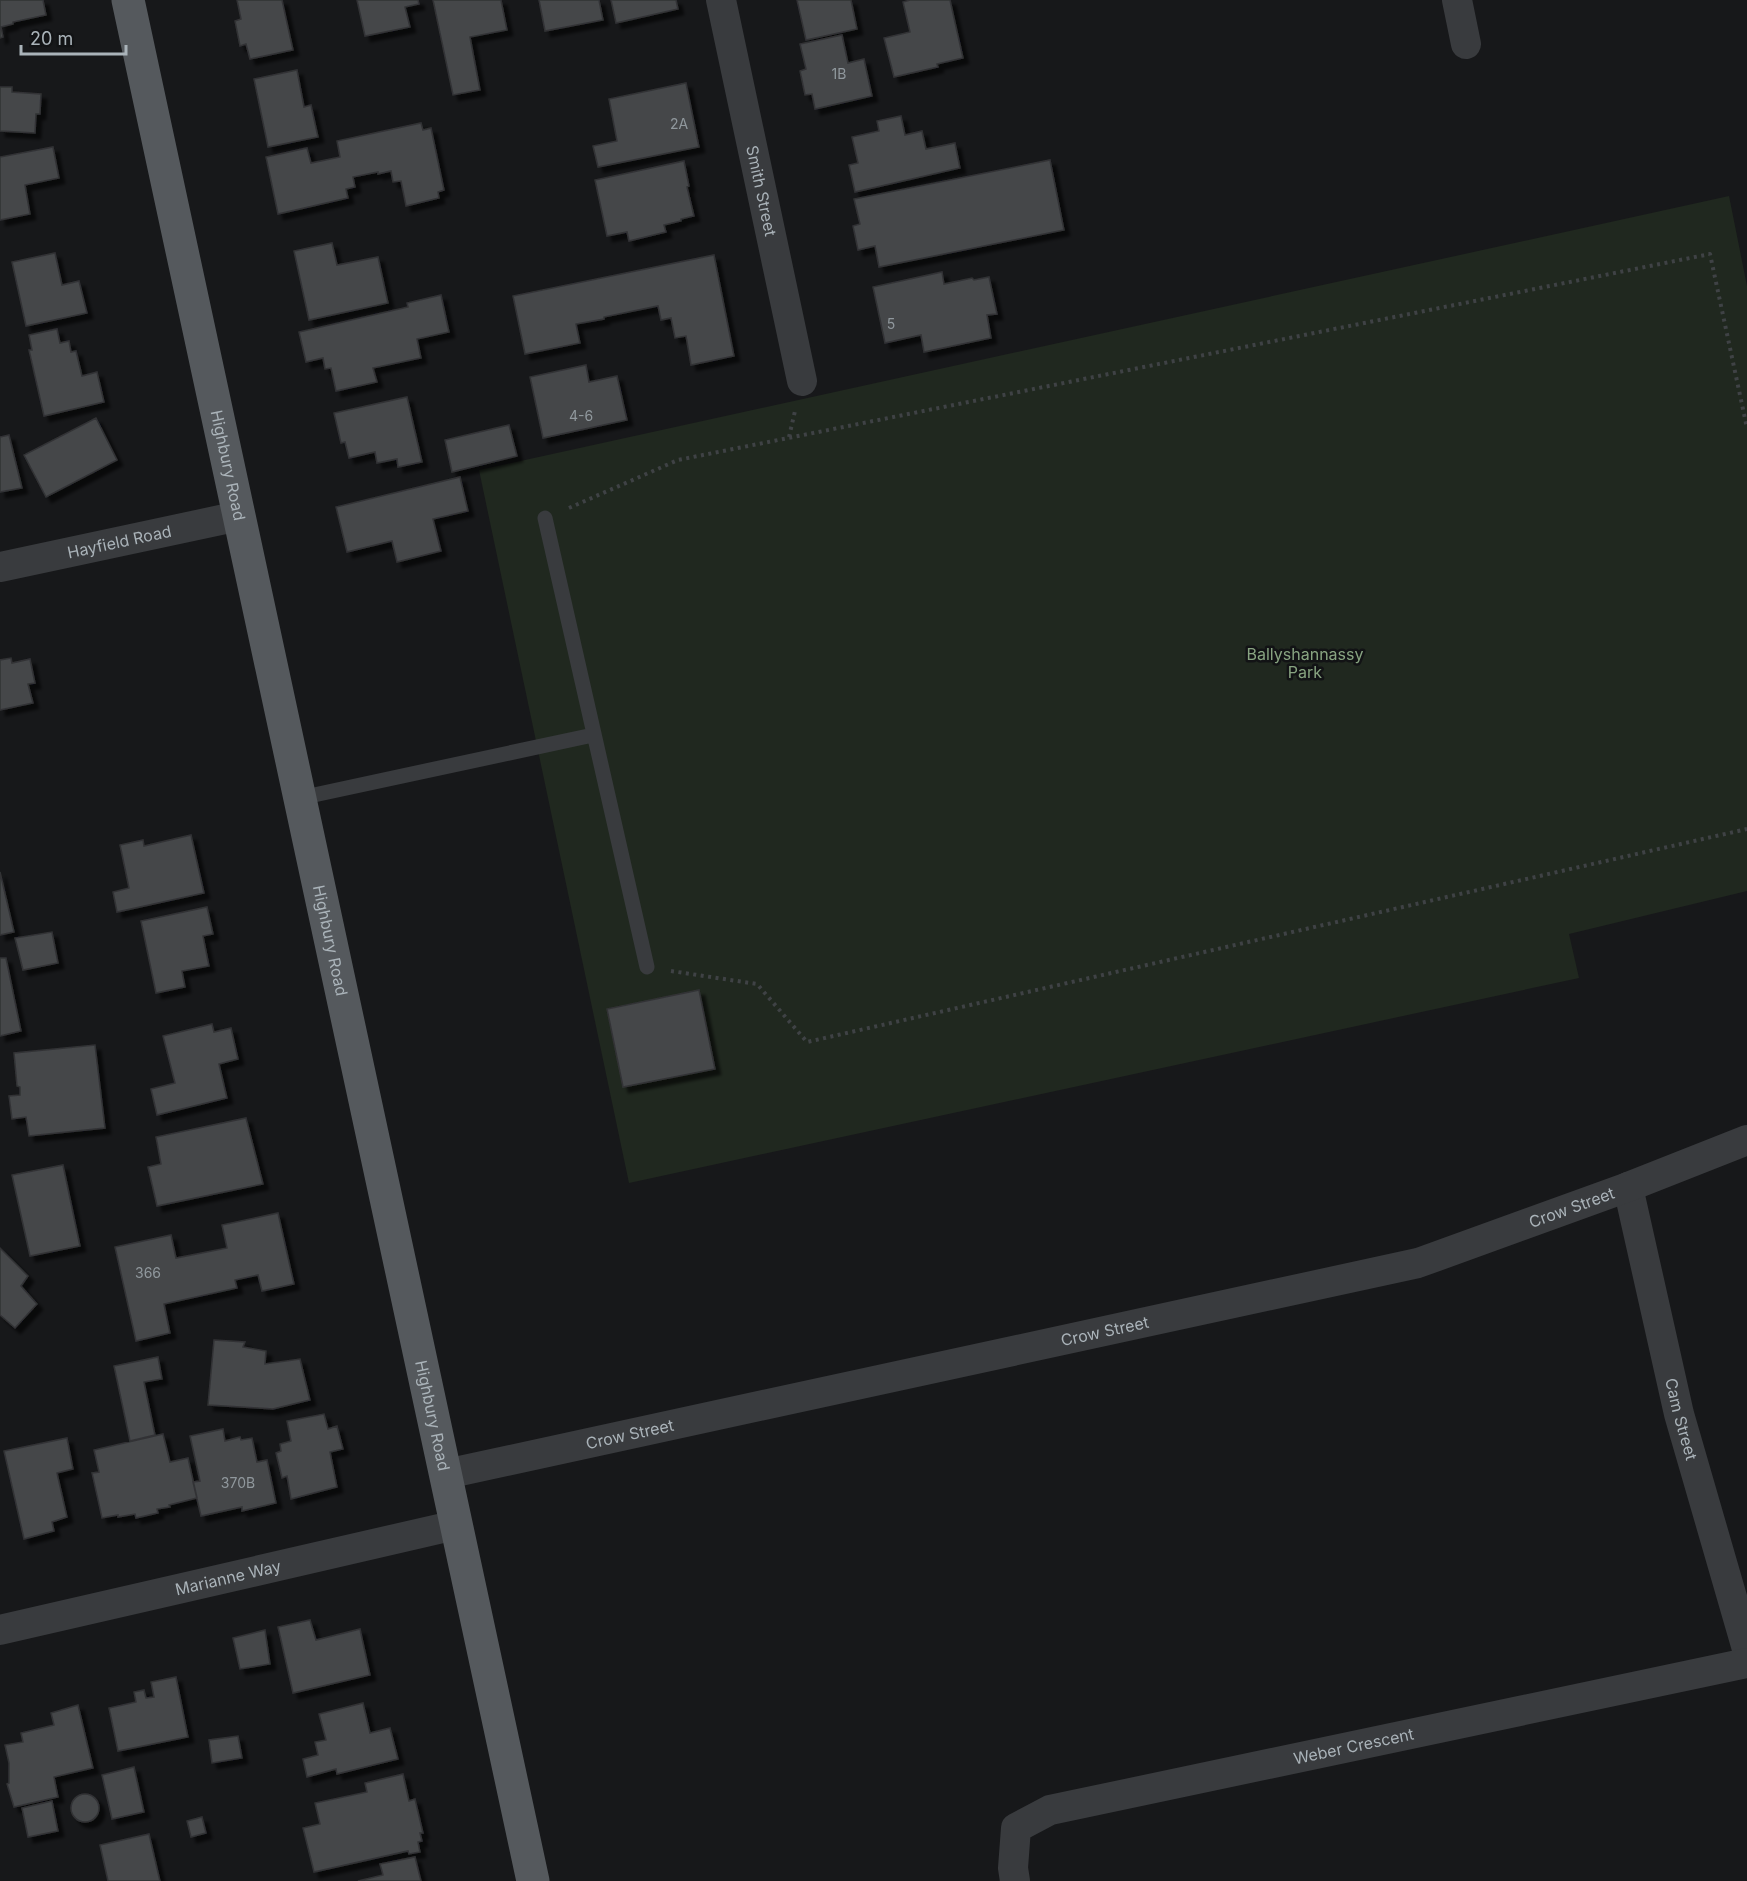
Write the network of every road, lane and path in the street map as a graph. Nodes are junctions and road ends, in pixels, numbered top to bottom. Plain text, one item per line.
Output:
1 (128, 0) edge
2 (721, 0) edge
3 (1457, 0) edge
4 (1466, 44) dead end
5 (802, 381) dead end
6 (1747, 428) edge
7 (239, 516) junction
8 (545, 518) joint
9 (0, 567) edge
10 (593, 735) junction
11 (300, 798) junction
12 (1747, 829) edge
13 (647, 967) joint
14 (1747, 1140) edge
15 (1628, 1187) junction
16 (446, 1474) junction
17 (456, 1525) junction
18 (0, 1630) edge
19 (1747, 1649) edge
20 (1747, 1663) edge
21 (533, 1881) edge
22 (1015, 1881) edge

1 - 7 main road, Highbury Road
2 - 5 street, Smith Street
3 - 4 street
6 - 8 path
7 - 9 street, Hayfield Road
7 - 11 main road, Highbury Road
8 - 10 lane
10 - 11 lane
10 - 13 lane
11 - 16 main road, Highbury Road
12 - 13 path
14 - 15 street, Crow Street
15 - 16 street, Crow Street
15 - 19 street, Cam Street
16 - 17 main road, Highbury Road
17 - 18 street, Marianne Way
17 - 21 main road, Highbury Road
20 - 22 street, Weber Crescent

